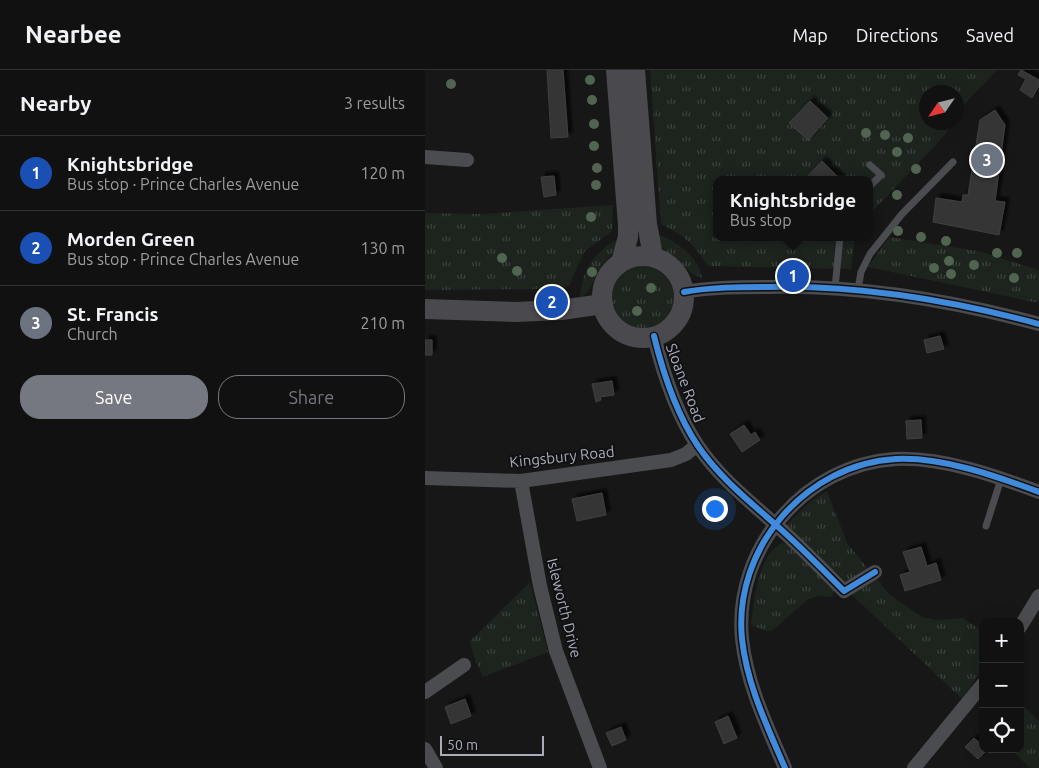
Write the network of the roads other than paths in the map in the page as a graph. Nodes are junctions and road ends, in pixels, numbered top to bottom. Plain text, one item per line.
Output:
1 (616, 70) edge
2 (635, 70) edge
3 (425, 157) edge
4 (467, 160) dead end
5 (953, 162) dead end
6 (870, 165) dead end
7 (873, 183) edge
8 (840, 241) edge
9 (653, 256) junction
10 (621, 262) junction
11 (835, 288) junction
12 (858, 289) junction
13 (684, 292) junction
14 (603, 304) junction
15 (425, 309) edge
16 (1039, 324) edge
17 (654, 336) junction
18 (697, 445) junction
19 (425, 478) edge
20 (1001, 479) junction
21 (521, 481) junction
22 (1039, 492) edge
23 (775, 524) junction
24 (986, 526) dead end
25 (875, 572) dead end
26 (1039, 596) edge
27 (1024, 620) edge
28 (464, 665) dead end
29 (979, 689) edge
30 (425, 692) edge
31 (425, 749) edge
32 (436, 768) edge
33 (600, 768) edge
34 (785, 768) edge
35 (914, 768) edge

1 - 10 street
2 - 9 street
3 - 4 street
5 - 12 lane
6 - 7 lane
8 - 11 lane
9 - 10 street
9 - 13 street
10 - 14 street
11 - 12 street
11 - 13 street
12 - 16 street
13 - 17 street
14 - 15 street
14 - 17 street
17 - 18 street, Sloane Road
18 - 21 street, Kingsbury Road
18 - 23 street, Sloane Road
19 - 21 street, Kingsbury Road
20 - 22 street
20 - 23 street
20 - 24 lane
21 - 33 street, Isleworth Drive
23 - 25 street, Sloane Road
23 - 34 street
26 - 27 street
28 - 30 street
29 - 35 street
31 - 32 street

